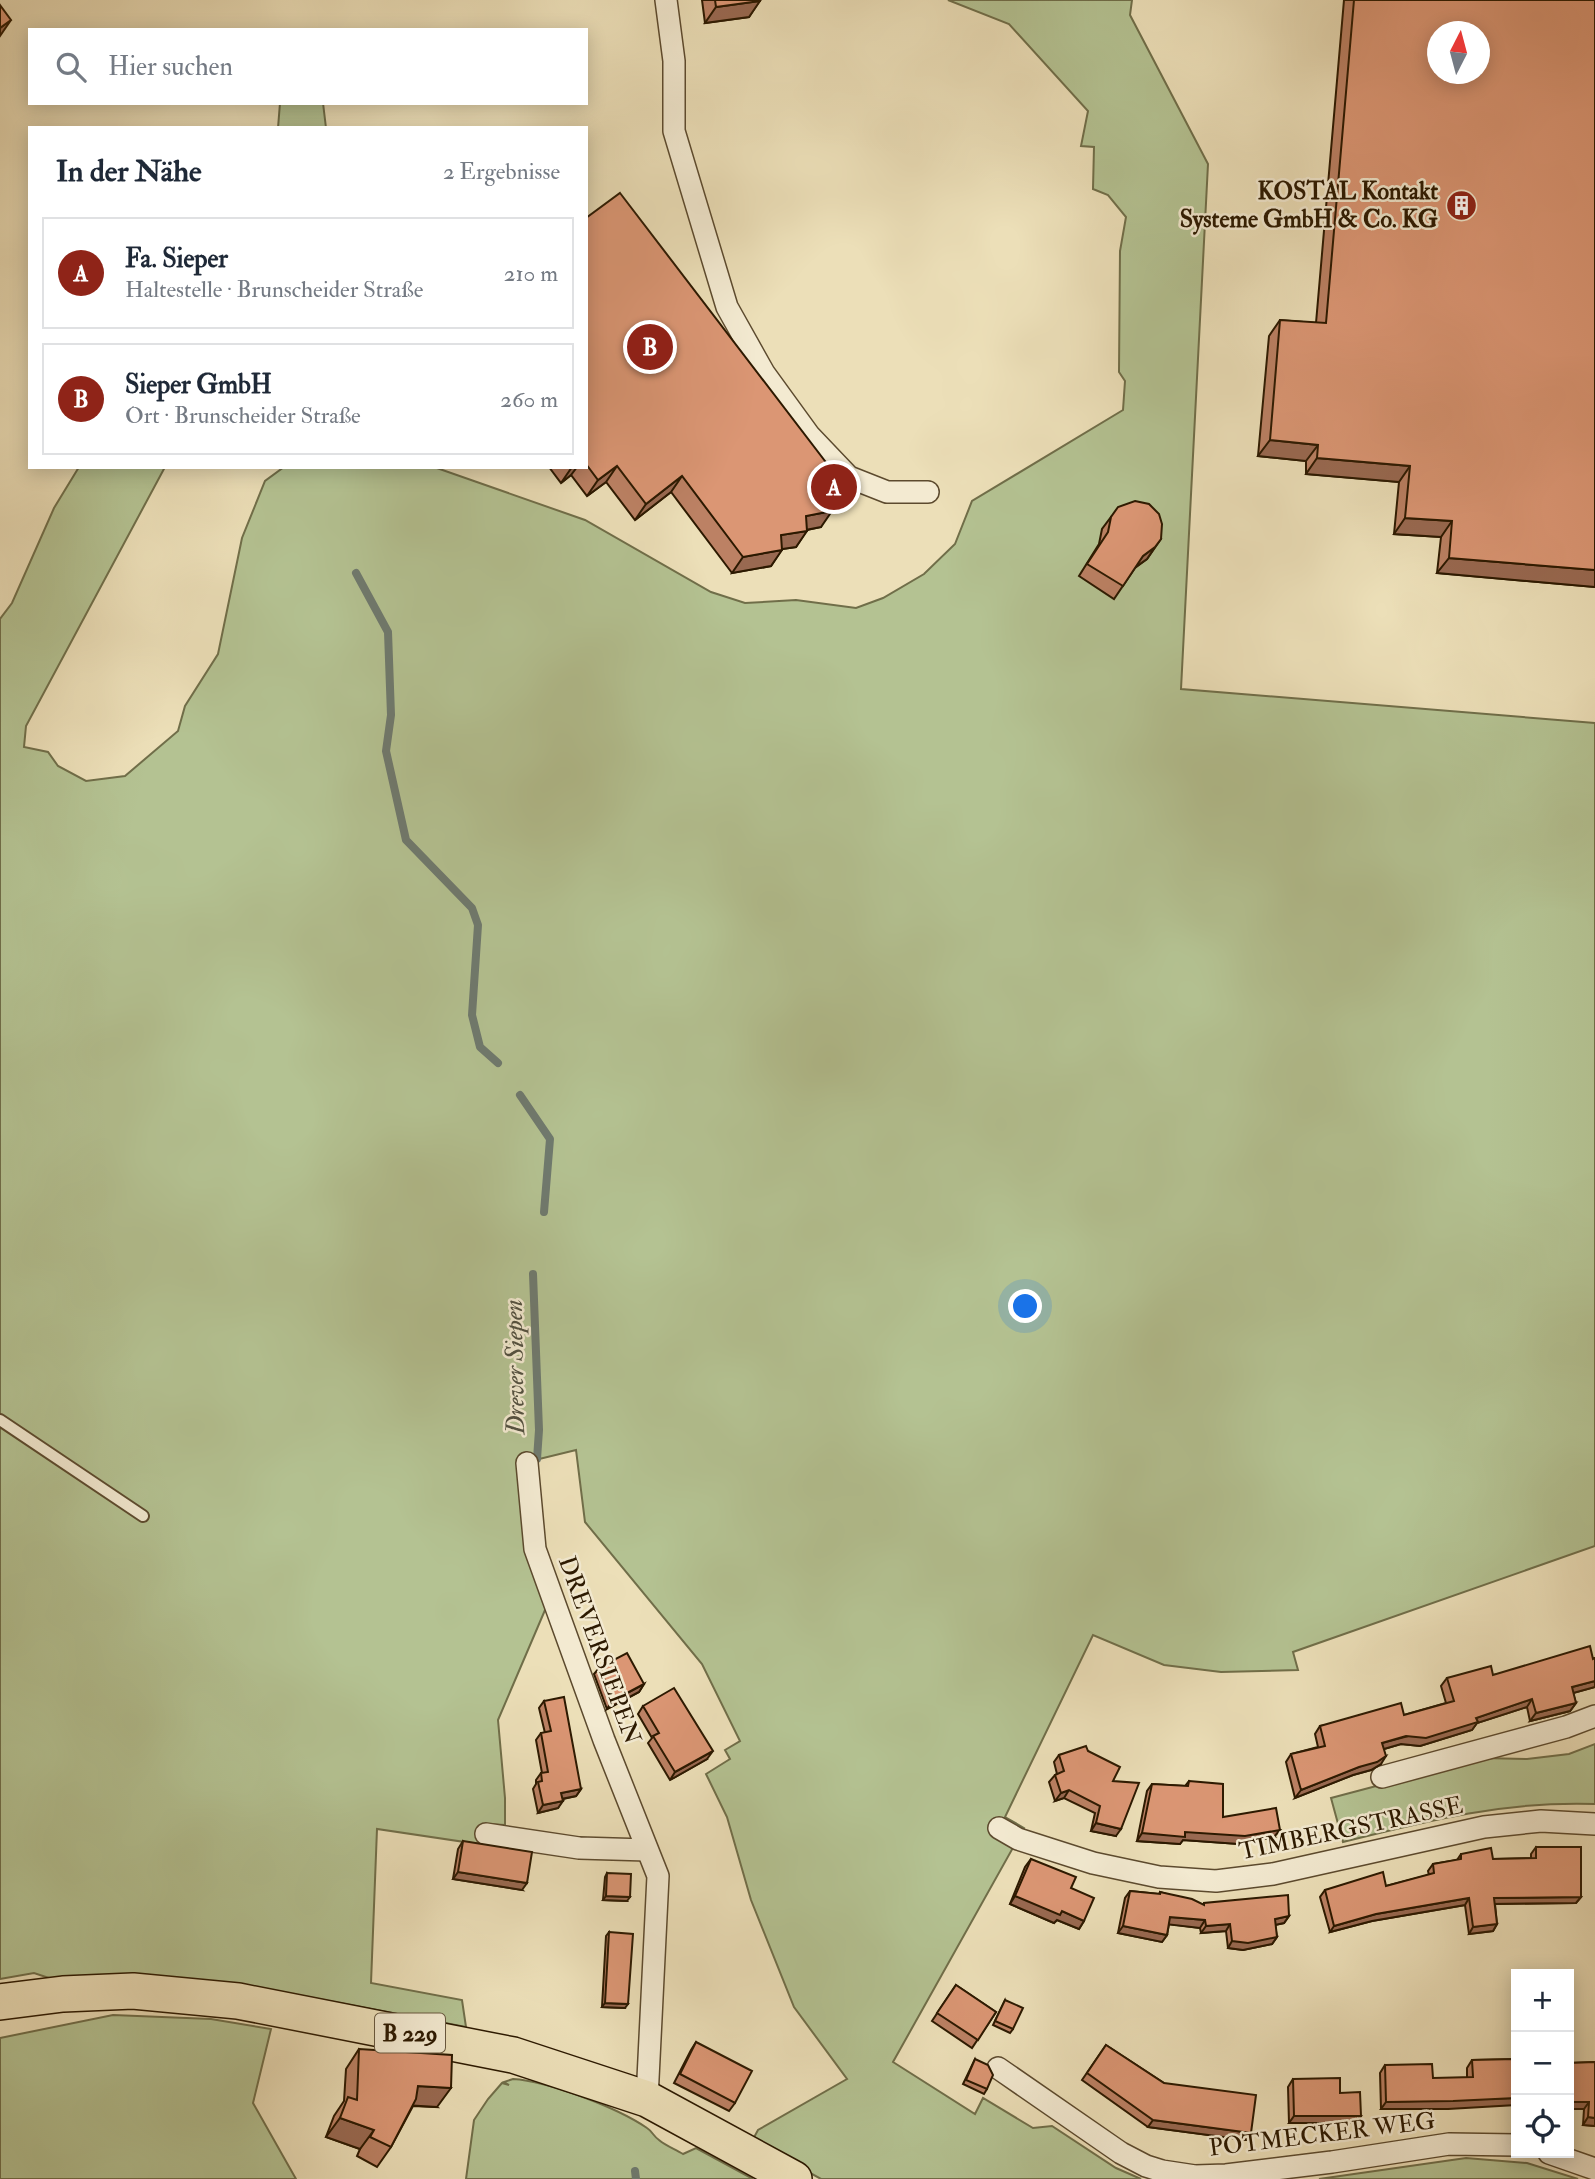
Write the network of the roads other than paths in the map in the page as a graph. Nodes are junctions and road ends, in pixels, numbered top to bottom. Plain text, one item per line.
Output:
1 (666, 0) edge
2 (928, 492) dead end
3 (0, 1420) edge
4 (527, 1463) dead end
5 (143, 1516) dead end
6 (1595, 1716) edge
7 (1382, 1777) dead end
8 (1595, 1824) edge
9 (999, 1828) dead end
10 (486, 1834) dead end
11 (647, 1850) junction
12 (0, 2002) edge
13 (998, 2068) dead end
14 (647, 2099) junction
15 (1511, 2145) edge
16 (1563, 2158) edge
17 (1595, 2169) edge
18 (794, 2179) edge

1 - 2 street
3 - 5 lane
4 - 11 street, DREVERSIEPEN
6 - 7 street, TIMBERGSTRASSE
8 - 9 street, TIMBERGSTRASSE
10 - 11 street
11 - 14 street, DREVERSIEPEN
12 - 14 main road, B 229
13 - 15 street, POTMECKER WEG
14 - 18 main road, B 229
16 - 17 street

